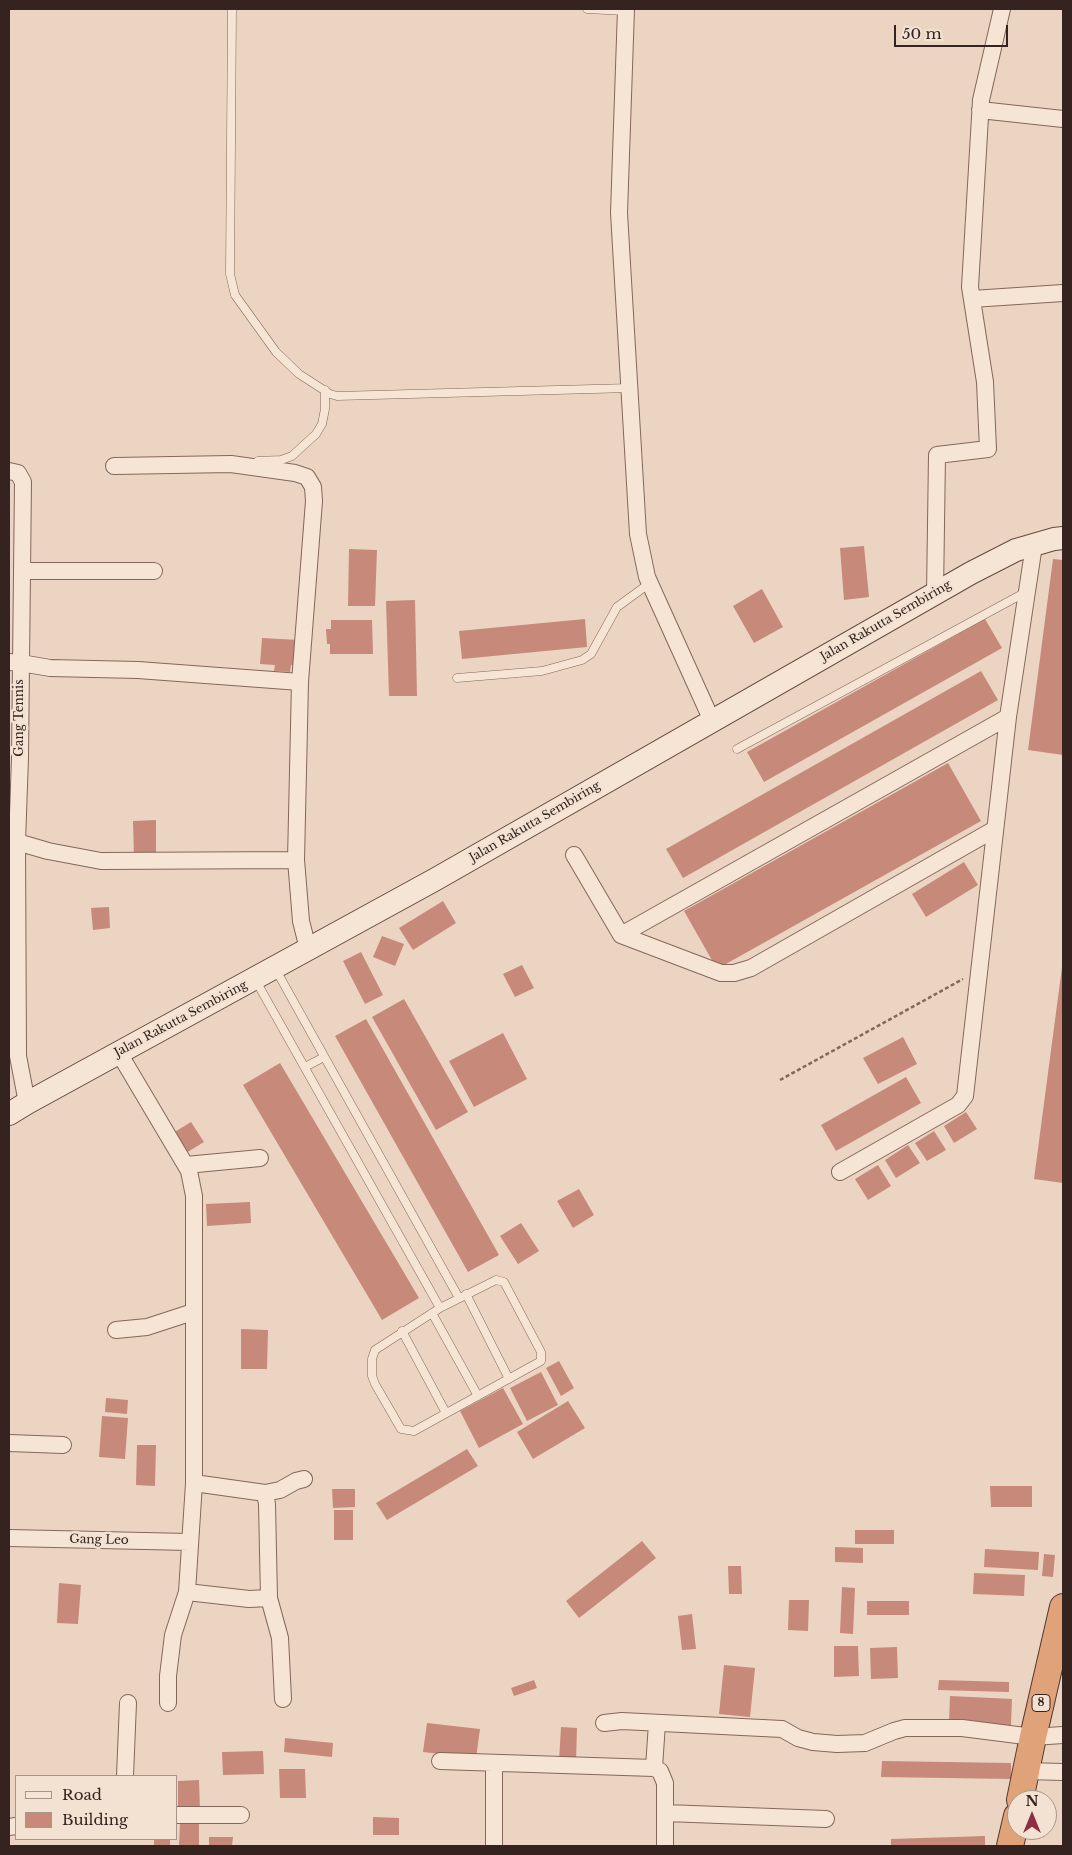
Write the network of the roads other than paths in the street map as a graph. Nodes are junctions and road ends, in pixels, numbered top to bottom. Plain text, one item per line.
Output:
1 (232, 9) edge
2 (587, 9) edge
3 (1002, 9) edge
4 (626, 10) edge
5 (980, 110) junction
6 (1063, 119) edge
7 (1063, 293) edge
8 (972, 299) junction
9 (630, 388) junction
10 (325, 390) junction
11 (231, 464) junction
12 (114, 466) dead end
13 (9, 471) edge
14 (1063, 538) edge
15 (1034, 544) junction
16 (23, 571) junction
17 (154, 571) dead end
18 (650, 583) junction
19 (1026, 592) junction
20 (935, 594) junction
21 (15, 662) edge
22 (458, 678) dead end
23 (300, 682) junction
24 (1008, 717) junction
25 (712, 721) junction
26 (737, 749) dead end
27 (995, 828) junction
28 (13, 842) edge
29 (574, 855) dead end
30 (296, 860) junction
31 (621, 936) junction
32 (308, 949) junction
33 (275, 968) junction
34 (255, 979) junction
35 (119, 1052) junction
36 (324, 1056) junction
37 (305, 1067) junction
38 (18, 1109) edge
39 (260, 1158) dead end
40 (186, 1165) junction
41 (840, 1172) dead end
42 (462, 1296) junction
43 (440, 1308) junction
44 (193, 1312) junction
45 (432, 1313) junction
46 (116, 1330) dead end
47 (402, 1331) junction
48 (509, 1379) junction
49 (478, 1396) junction
50 (446, 1413) junction
51 (9, 1442) edge
52 (63, 1445) dead end
53 (304, 1479) dead end
54 (194, 1483) junction
55 (265, 1493) junction
56 (9, 1538) edge
57 (189, 1542) junction
58 (187, 1592) junction
59 (268, 1598) junction
60 (1063, 1606) edge
61 (283, 1699) dead end
62 (168, 1702) dead end
63 (128, 1703) dead end
64 (604, 1723) dead end
65 (656, 1723) junction
66 (1063, 1735) edge
67 (1033, 1736) junction
68 (440, 1761) dead end
69 (494, 1764) junction
70 (654, 1768) junction
71 (1026, 1771) junction
72 (1063, 1772) edge
73 (125, 1775) edge
74 (1022, 1790) edge
75 (666, 1813) junction
76 (178, 1815) edge
77 (241, 1815) dead end
78 (826, 1819) dead end
79 (494, 1846) edge
80 (665, 1846) edge

1 - 10 lane
2 - 4 lane
3 - 5 street
4 - 9 street
5 - 6 street
5 - 8 street
7 - 8 street
8 - 20 street
9 - 10 lane
9 - 18 street
10 - 11 lane
11 - 12 street
11 - 23 street
13 - 16 street, Gang Tennis
14 - 15 main road, Jalan Rakutta Sembiring
15 - 19 street
15 - 20 main road, Jalan Rakutta Sembiring
16 - 17 street
16 - 21 street, Gang Tennis
18 - 22 lane
18 - 25 street
19 - 24 street
19 - 26 lane
20 - 25 main road, Jalan Rakutta Sembiring
21 - 23 street
21 - 28 street, Gang Tennis
23 - 30 street
24 - 27 street
24 - 31 street
25 - 32 main road, Jalan Rakutta Sembiring
27 - 31 street
27 - 41 street
28 - 30 street
28 - 38 street, Gang Tennis
29 - 31 street
30 - 32 street
32 - 33 main road, Jalan Rakutta Sembiring
33 - 34 main road, Jalan Rakutta Sembiring
33 - 36 lane
34 - 35 main road, Jalan Rakutta Sembiring
34 - 37 lane
35 - 38 main road, Jalan Rakutta Sembiring
35 - 40 street
36 - 37 lane
36 - 42 lane
37 - 43 lane
39 - 40 street
40 - 44 street
42 - 43 lane
42 - 48 lane
42 - 48 lane
43 - 45 lane
44 - 46 street
44 - 54 street
45 - 47 lane
45 - 49 lane
47 - 50 lane
47 - 50 lane
48 - 49 lane
49 - 50 lane
51 - 52 street
53 - 55 street
54 - 55 street
54 - 57 street
55 - 59 street
56 - 57 street, Gang Leo
57 - 58 street
58 - 59 street
58 - 62 street
59 - 61 street
60 - 67 highway, 8
63 - 73 street
64 - 65 street
65 - 67 street
65 - 70 street
66 - 67 street
67 - 71 highway, 8
68 - 69 street
69 - 70 street
69 - 79 street
70 - 75 street
71 - 72 street
71 - 74 highway, 8
75 - 78 street
75 - 80 street
76 - 77 street

